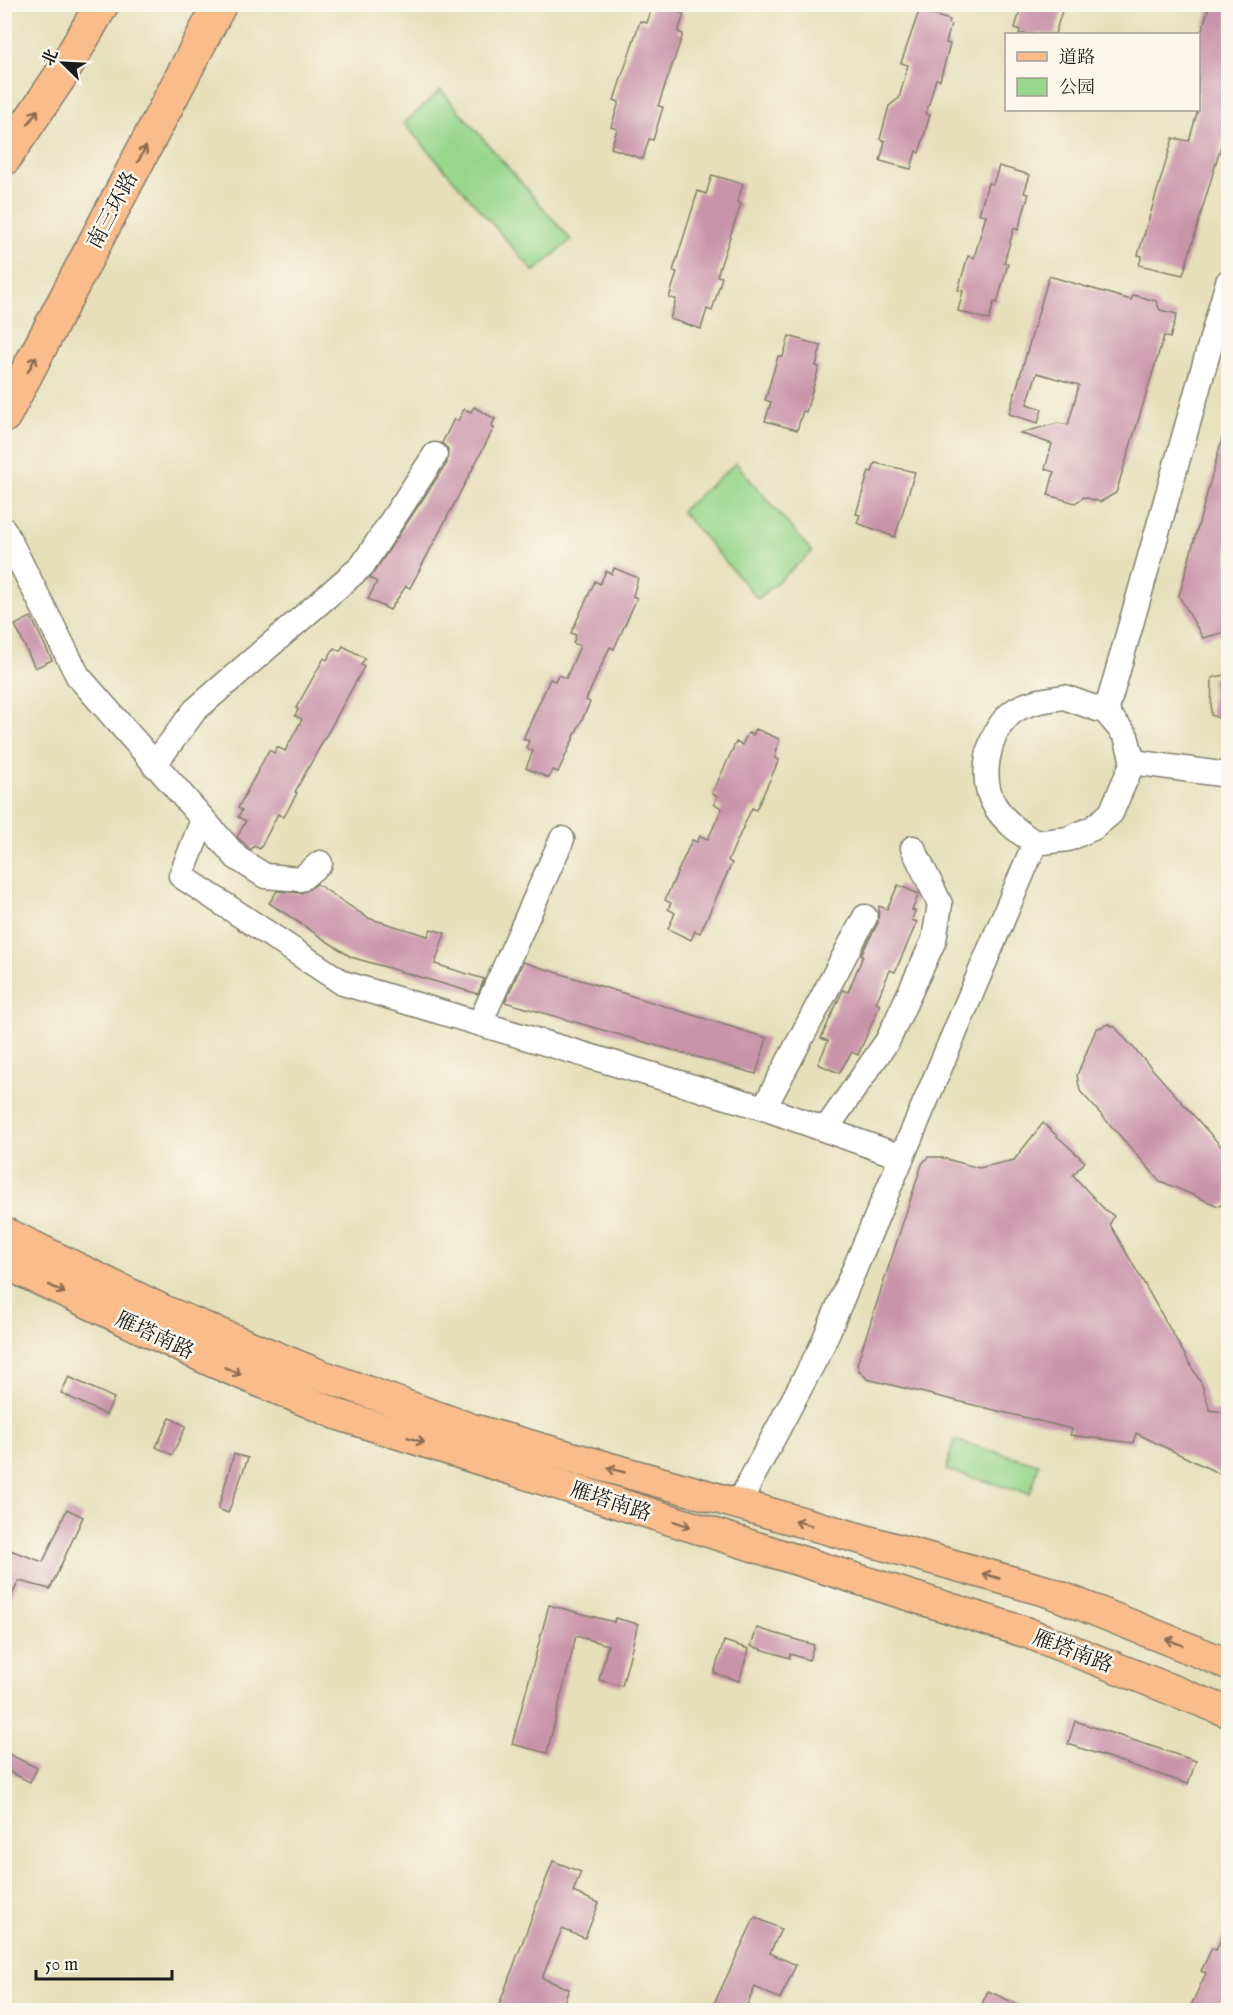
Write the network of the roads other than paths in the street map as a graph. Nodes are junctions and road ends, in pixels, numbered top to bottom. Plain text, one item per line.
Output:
1 (102, 4) edge
2 (220, 4) edge
3 (4, 159) edge
4 (1228, 282) edge
5 (4, 416) edge
6 (435, 455) dead end
7 (4, 530) edge
8 (1106, 712) junction
9 (1133, 762) junction
10 (154, 765) junction
11 (1228, 775) edge
12 (203, 820) junction
13 (562, 839) dead end
14 (1035, 843) junction
15 (913, 848) dead end
16 (320, 863) dead end
17 (864, 917) dead end
18 (480, 1023) junction
19 (764, 1108) junction
20 (826, 1129) junction
21 (902, 1157) junction
22 (4, 1232) edge
23 (4, 1263) edge
24 (738, 1504) junction
25 (1228, 1664) edge
26 (1228, 1712) edge

3 -> 1 highway
5 -> 2 highway, 南三环路
4 - 8 street
6 - 10 street
7 - 10 street
8 - 9 street
8 - 14 street
9 - 11 street
9 - 14 street
10 - 12 street
12 - 16 street
12 - 18 street
13 - 18 street
14 - 21 street
15 - 20 street
17 - 19 street
18 - 19 street
19 - 20 street
20 - 21 street
21 - 24 street
24 -> 22 main road, 雁塔南路
23 -> 26 main road, 雁塔南路
25 -> 24 main road, 雁塔南路

